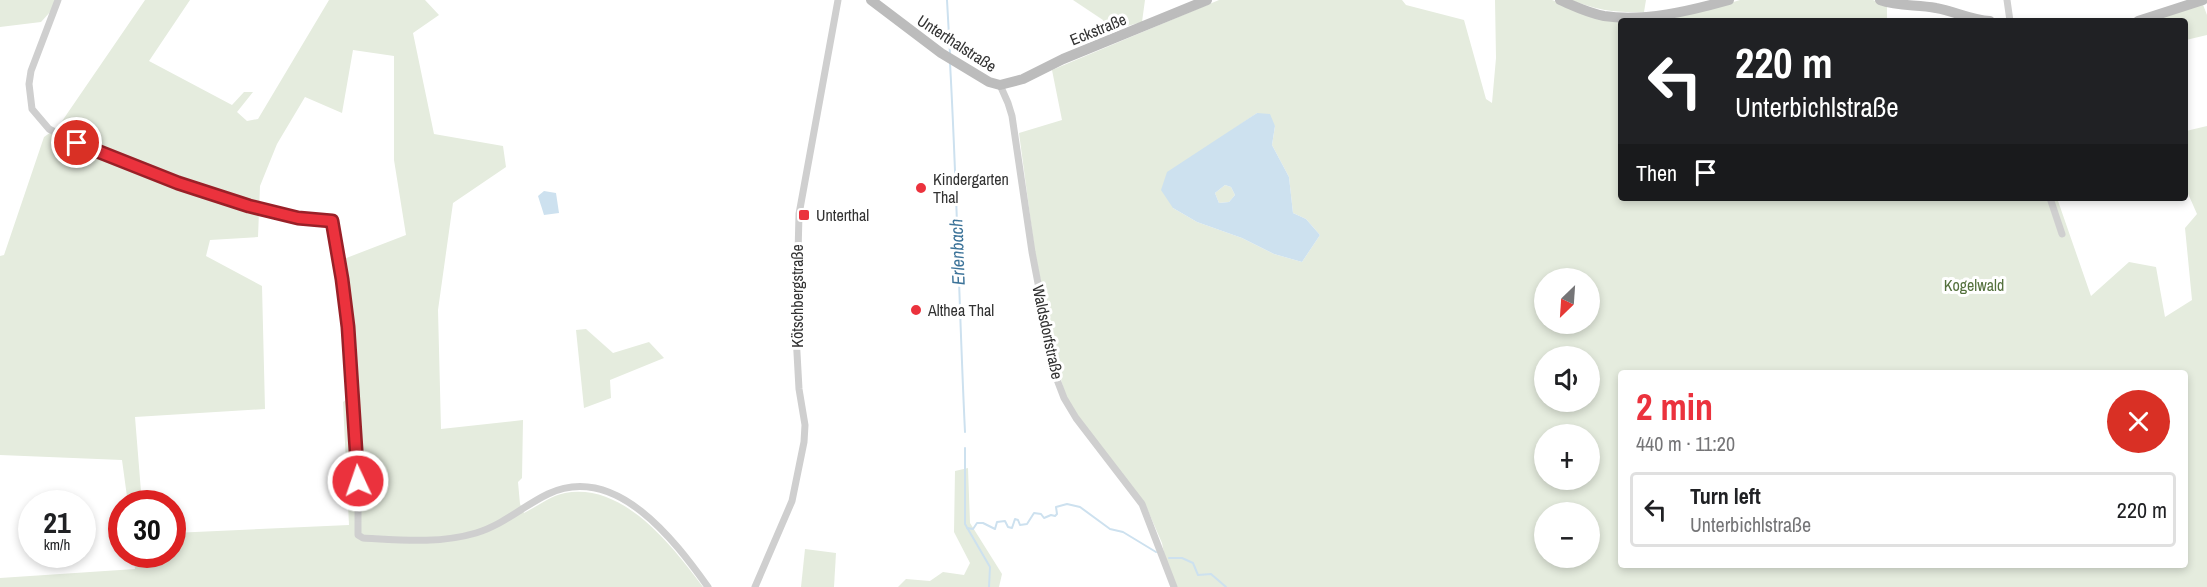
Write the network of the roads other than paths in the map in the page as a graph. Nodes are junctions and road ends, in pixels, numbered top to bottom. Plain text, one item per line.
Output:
1 (58, 0) edge
2 (838, 0) edge
3 (871, 0) edge
4 (1207, 0) edge
5 (1560, 0) edge
6 (1729, 0) edge
7 (1880, 0) edge
8 (2007, 0) edge
9 (2203, 0) edge
10 (1971, 18) edge
11 (2010, 18) edge
12 (2147, 18) edge
13 (1000, 86) junction
14 (2051, 201) edge
15 (2062, 234) dead end
16 (708, 587) edge
17 (755, 587) edge
18 (1174, 587) edge

1 - 16 street
2 - 17 street, Kötschbergstraße
3 - 13 street, Unterthalstraße
4 - 13 street, Eckstraße
5 - 6 street
7 - 10 street
8 - 11 street
9 - 12 street
13 - 18 street, Waldsdorfstraße
14 - 15 street

